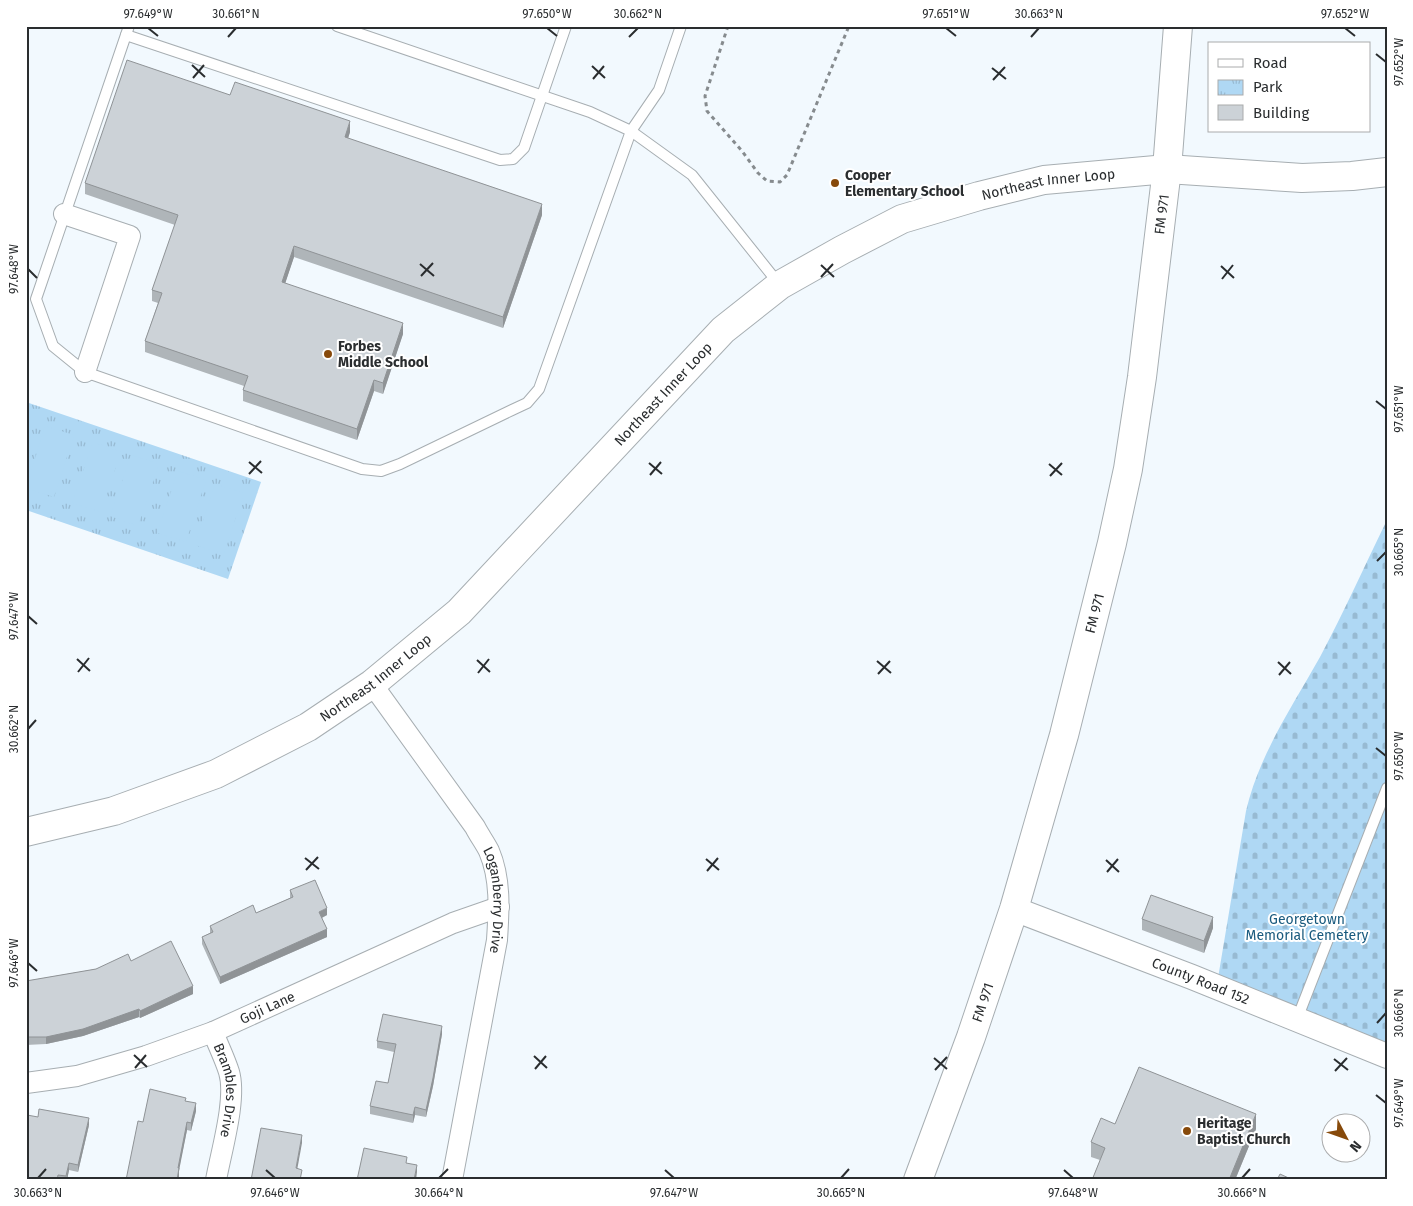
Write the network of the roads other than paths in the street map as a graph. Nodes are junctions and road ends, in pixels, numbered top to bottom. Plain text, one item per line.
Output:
1 (337, 26) edge
2 (566, 26) edge
3 (681, 26) edge
4 (1178, 26) edge
5 (127, 30) edge
6 (543, 96) junction
7 (631, 131) junction
8 (1167, 170) junction
9 (1387, 172) edge
10 (64, 214) junction
11 (780, 285) junction
12 (85, 372) junction
13 (372, 684) junction
14 (1387, 788) edge
15 (26, 832) edge
16 (499, 908) junction
17 (1014, 909) junction
18 (1297, 1019) junction
19 (213, 1032) junction
20 (1387, 1056) edge
21 (26, 1083) edge
22 (216, 1180) edge
23 (452, 1180) edge
24 (918, 1180) edge

1 - 6 lane
2 - 6 lane
3 - 7 lane
4 - 8 main road, FM 971 / FM 971
5 - 6 lane
5 - 10 lane
6 - 7 lane
7 - 11 lane
7 - 12 lane
8 - 9 main road, Northeast Inner Loop
8 - 11 main road, Northeast Inner Loop
8 - 17 main road, FM 971 / FM 971
10 - 12 lane
10 - 12 street
11 - 13 main road, Northeast Inner Loop
13 - 15 main road, Northeast Inner Loop
13 - 16 street, Loganberry Drive
14 - 18 lane
16 - 19 street, Goji Lane
16 - 23 street, Loganberry Drive
17 - 18 street, County Road 152
17 - 24 main road, FM 971 / FM 971
18 - 20 street, County Road 152
19 - 21 street, Goji Lane
19 - 22 street, Brambles Drive

